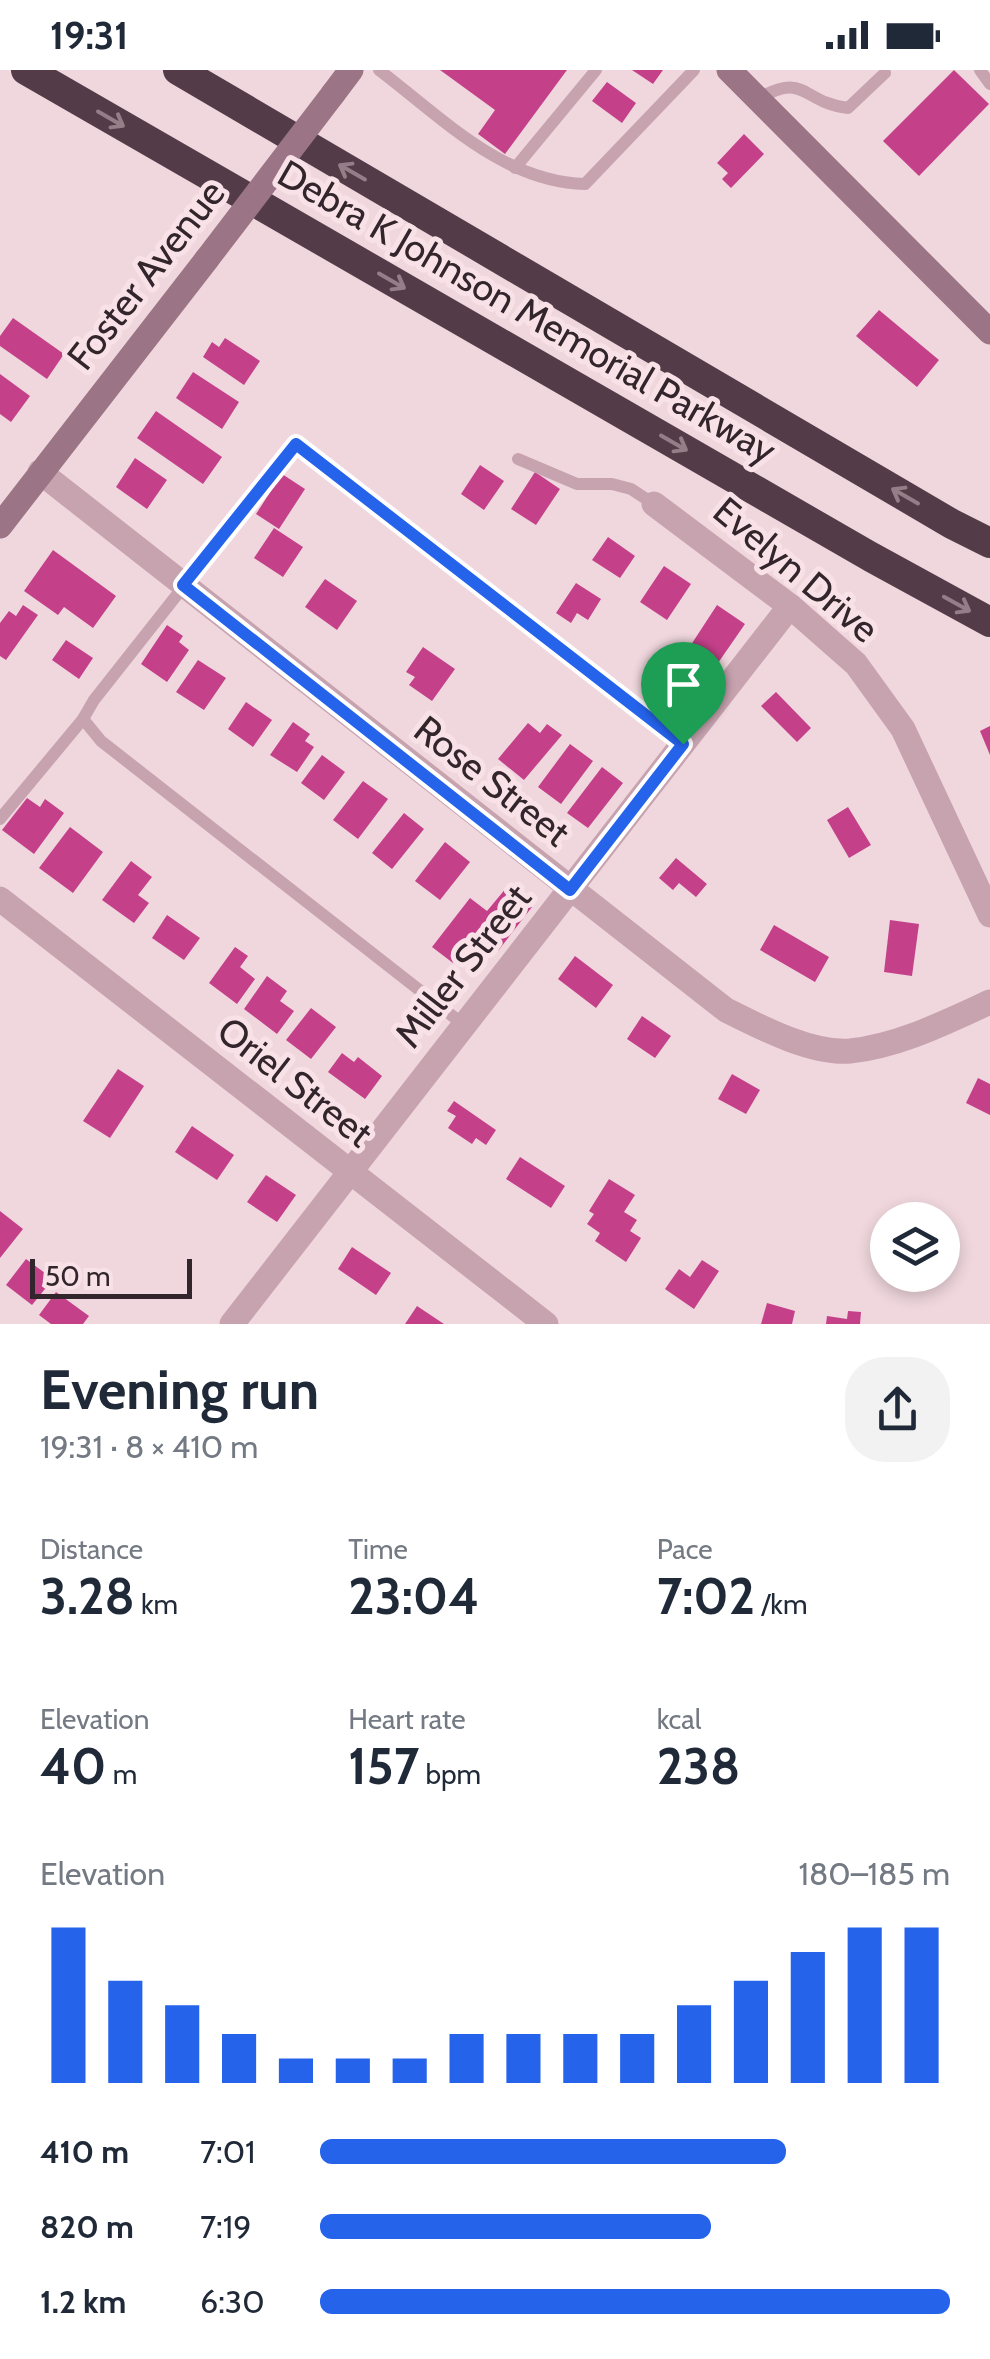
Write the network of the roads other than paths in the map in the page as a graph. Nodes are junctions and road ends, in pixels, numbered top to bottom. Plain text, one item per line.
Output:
1 (26, 70) edge
2 (178, 70) edge
3 (351, 70) edge
4 (379, 70) edge
5 (596, 70) edge
6 (694, 70) edge
7 (729, 70) edge
8 (980, 70) edge
9 (885, 73) dead end
10 (990, 84) edge
11 (756, 98) junction
12 (515, 168) junction
13 (987, 324) edge
14 (518, 459) dead end
15 (40, 472) junction
16 (654, 504) joint
17 (2, 519) edge
18 (990, 542) edge
19 (183, 585) junction
20 (790, 606) junction
21 (990, 622) edge
22 (83, 719) junction
23 (683, 744) junction
24 (0, 818) edge
25 (570, 890) junction
26 (0, 899) edge
27 (990, 916) edge
28 (990, 1002) edge
29 (464, 1025) junction
30 (349, 1171) junction
31 (232, 1324) edge
32 (546, 1324) edge

1 -> 21 highway, Debra K Johnson Memorial Parkway
18 -> 2 highway, Debra K Johnson Memorial Parkway
3 - 15 main road, Foster Avenue, bridge
4 - 12 lane
5 - 12 lane
6 - 12 lane
7 - 11 main road
8 - 10 lane
9 - 11 lane
11 - 13 main road
14 - 16 lane
15 - 17 main road, Foster Avenue
15 - 19 street, Rose Street
16 - 20 street, Evelyn Drive
19 - 22 lane
19 - 23 lane
19 - 25 street, Rose Street
20 - 23 street, Miller Street
20 - 27 street, Evelyn Drive
22 - 24 lane
22 - 29 lane
23 - 25 street, Miller Street
25 - 28 street, Rose Street
25 - 29 street, Miller Street
26 - 30 street, Oriel Street
29 - 30 street, Miller Street
30 - 31 street, Miller Street
30 - 32 street, Oriel Street

